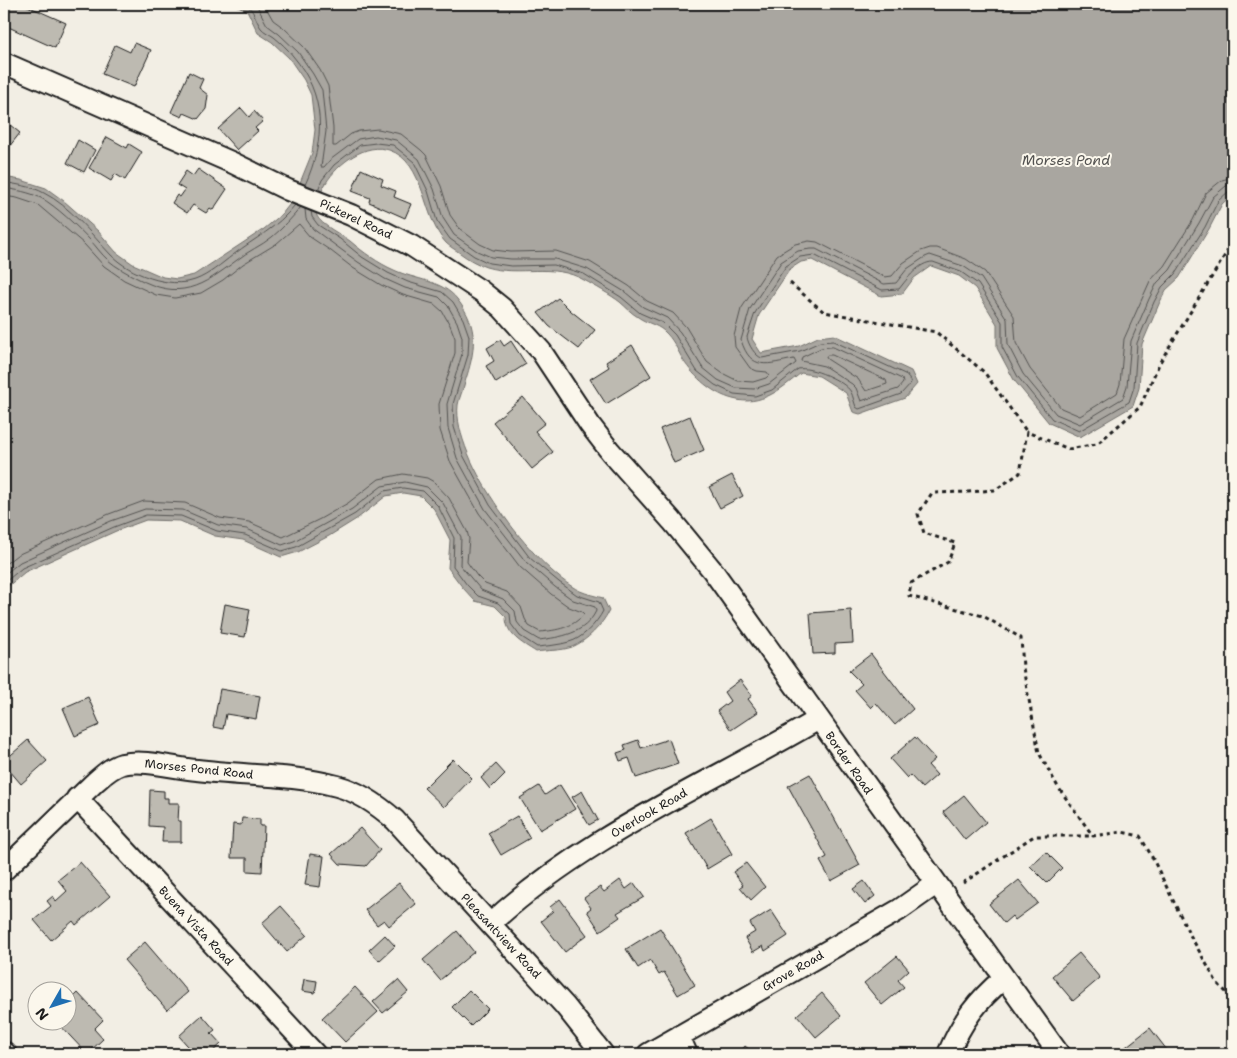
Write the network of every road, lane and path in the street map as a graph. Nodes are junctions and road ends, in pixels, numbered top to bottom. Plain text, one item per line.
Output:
1 (4, 63) edge
2 (1233, 242) edge
3 (790, 283) dead end
4 (1027, 432) junction
5 (632, 477) joint
6 (819, 719) junction
7 (77, 798) junction
8 (395, 820) joint
9 (1093, 836) junction
10 (4, 870) edge
11 (940, 889) junction
12 (490, 924) junction
13 (1004, 978) junction
14 (1233, 999) edge
15 (683, 1045) edge
16 (315, 1054) edge
17 (603, 1054) edge
18 (648, 1054) edge
19 (948, 1054) edge
20 (1059, 1054) edge

1 - 5 street, Pickerel Road
2 - 4 path
3 - 4 path
4 - 9 path
5 - 6 street, Border Road
6 - 11 street, Border Road
6 - 12 street, Overlook Road
7 - 8 street, Morses Pond Road
7 - 10 street, Morses Pond Road
7 - 16 street, Buena Vista Road
8 - 12 street, Pleasantview Road
9 - 11 path
9 - 14 path
11 - 13 street, Border Road
11 - 15 street, Grove Road
12 - 17 street, Pleasantview Road
13 - 19 street
13 - 20 street, Border Road
15 - 18 street, Grove Road

